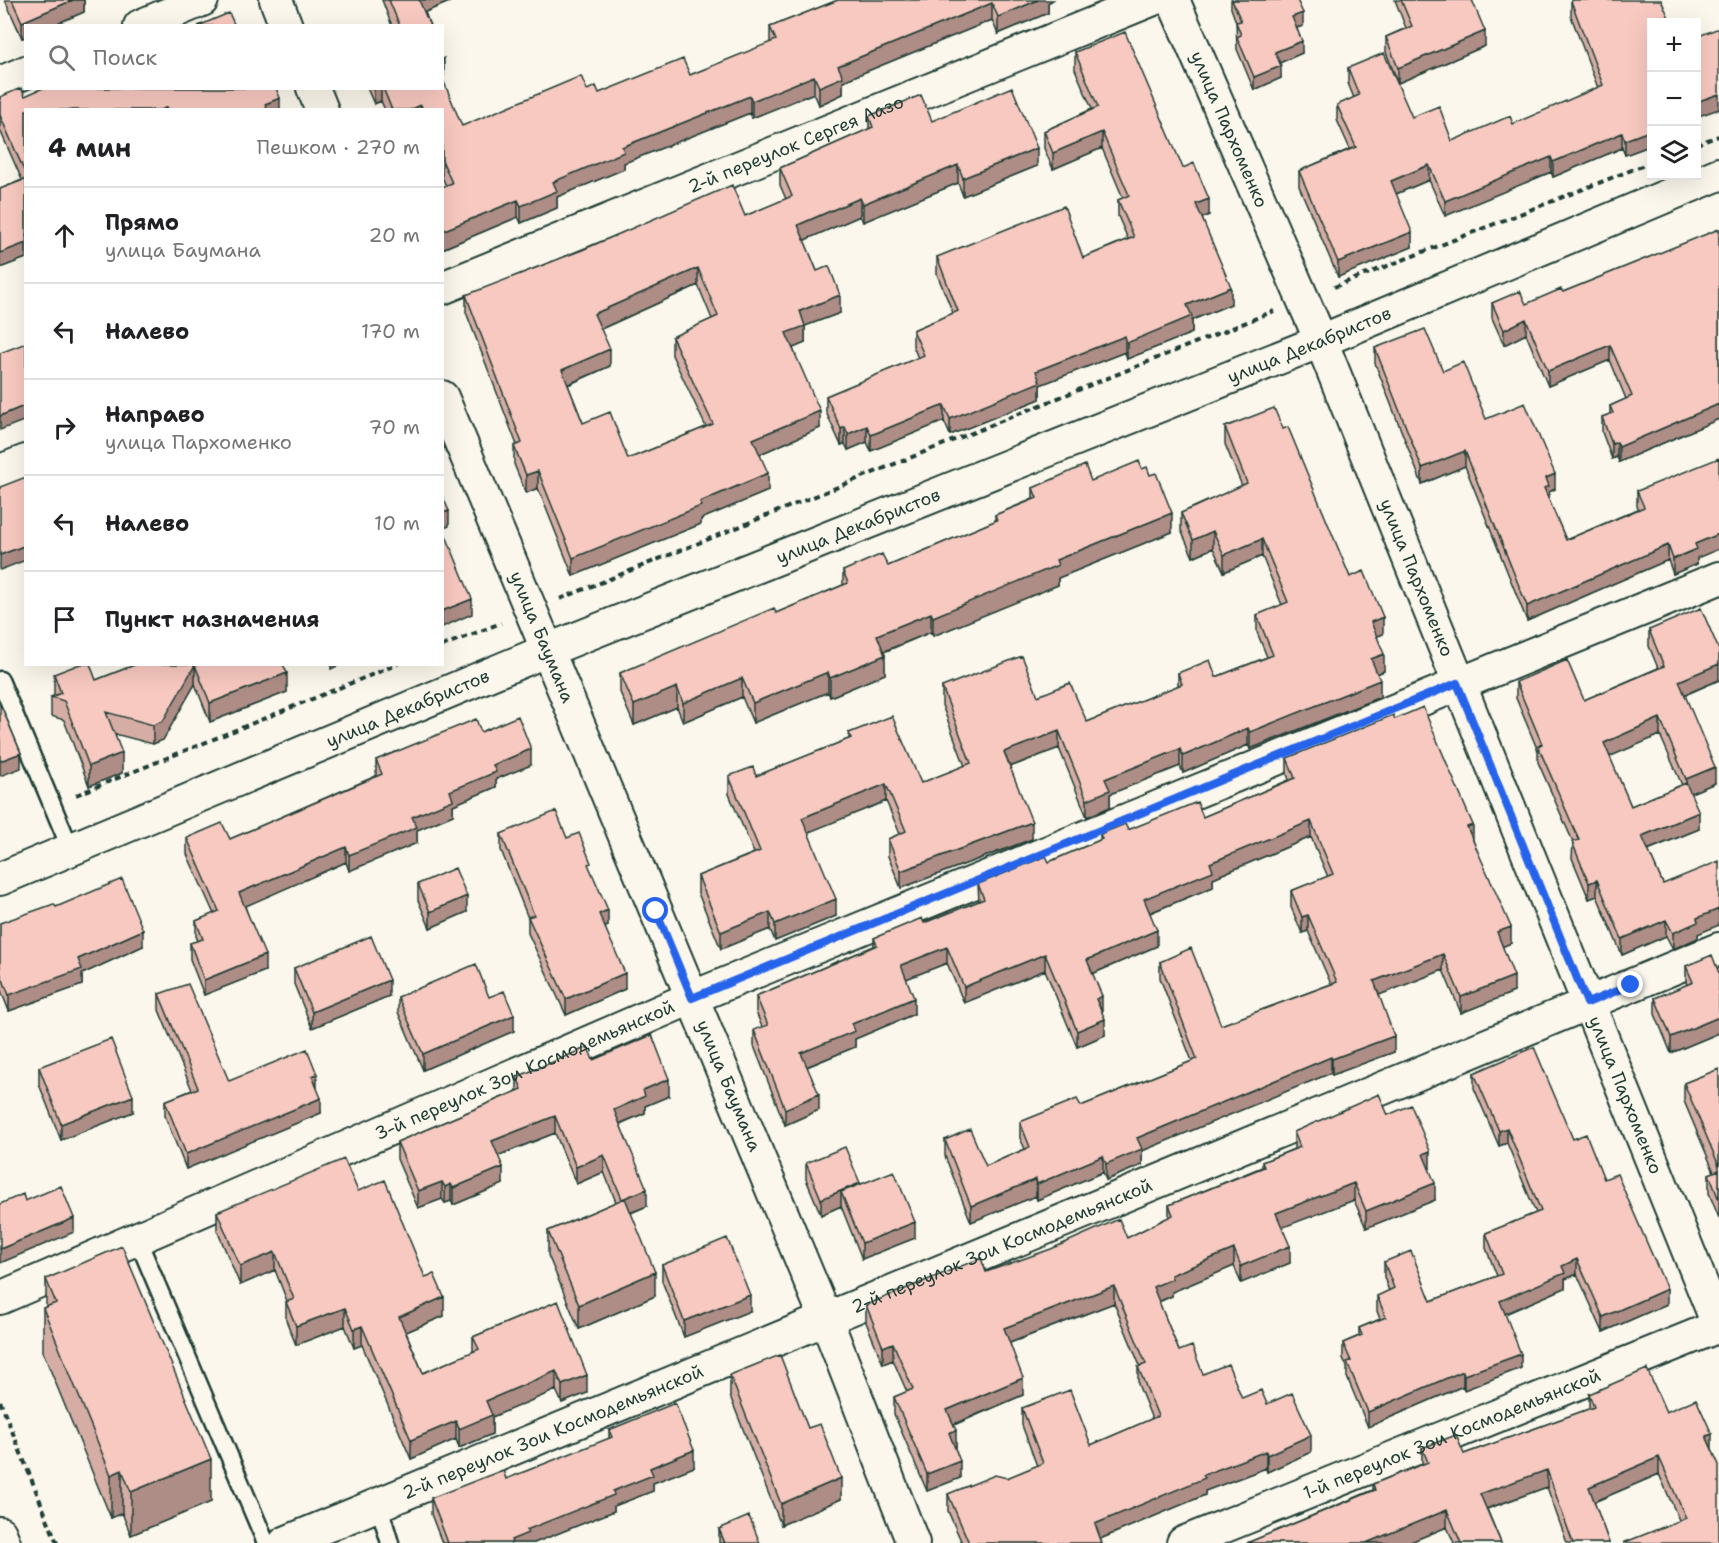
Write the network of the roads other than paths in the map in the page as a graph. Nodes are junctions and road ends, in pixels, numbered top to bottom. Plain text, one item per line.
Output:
1 (202, 0) edge
2 (276, 0) edge
3 (1151, 0) edge
4 (1173, 0) edge
5 (145, 24) edge
6 (285, 24) edge
7 (24, 73) edge
8 (0, 83) edge
9 (314, 90) edge
10 (321, 108) edge
11 (1719, 174) edge
12 (444, 287) edge
13 (1321, 341) junction
14 (444, 402) edge
15 (24, 461) edge
16 (0, 471) edge
17 (1719, 578) edge
18 (548, 650) junction
19 (0, 680) edge
20 (1457, 683) junction
21 (71, 850) junction
22 (0, 879) edge
23 (1719, 949) edge
24 (692, 998) junction
25 (1587, 1003) junction
26 (137, 1238) junction
27 (0, 1298) edge
28 (826, 1319) junction
29 (1719, 1326) edge
30 (379, 1506) junction
31 (0, 1533) edge
32 (4, 1543) edge
33 (266, 1543) edge
34 (285, 1543) edge
35 (390, 1543) edge
36 (913, 1543) edge
37 (1183, 1543) edge

1 - 5 street
2 - 6 street
3 - 12 street, 2-й переулок Сергея Лазо
4 - 13 street, улица Пархоменко
7 - 8 street
9 - 10 street
11 - 13 street, улица Декабристов
13 - 18 street, улица Декабристов
13 - 20 street, улица Пархоменко
14 - 18 street, улица Баумана
15 - 16 street
17 - 20 street, 3-й переулок Зои Космодемьянской
18 - 21 street, улица Декабристов
18 - 24 street, улица Баумана
19 - 21 lane
20 - 24 street, 3-й переулок Зои Космодемьянской
20 - 25 street, улица Пархоменко
21 - 22 street, улица Декабристов
23 - 25 street, 2-й переулок Зои Космодемьянской
24 - 26 street, 3-й переулок Зои Космодемьянской
24 - 28 street, улица Баумана
25 - 28 street, 2-й переулок Зои Космодемьянской
25 - 29 street, улица Пархоменко
26 - 27 street, 3-й переулок Зои Космодемьянской
26 - 33 lane
28 - 30 street, 2-й переулок Зои Космодемьянской
28 - 36 street, улица Баумана
29 - 37 street, 1-й переулок Зои Космодемьянской
30 - 34 street, 2-й переулок Зои Космодемьянской
30 - 35 lane
31 - 32 street

